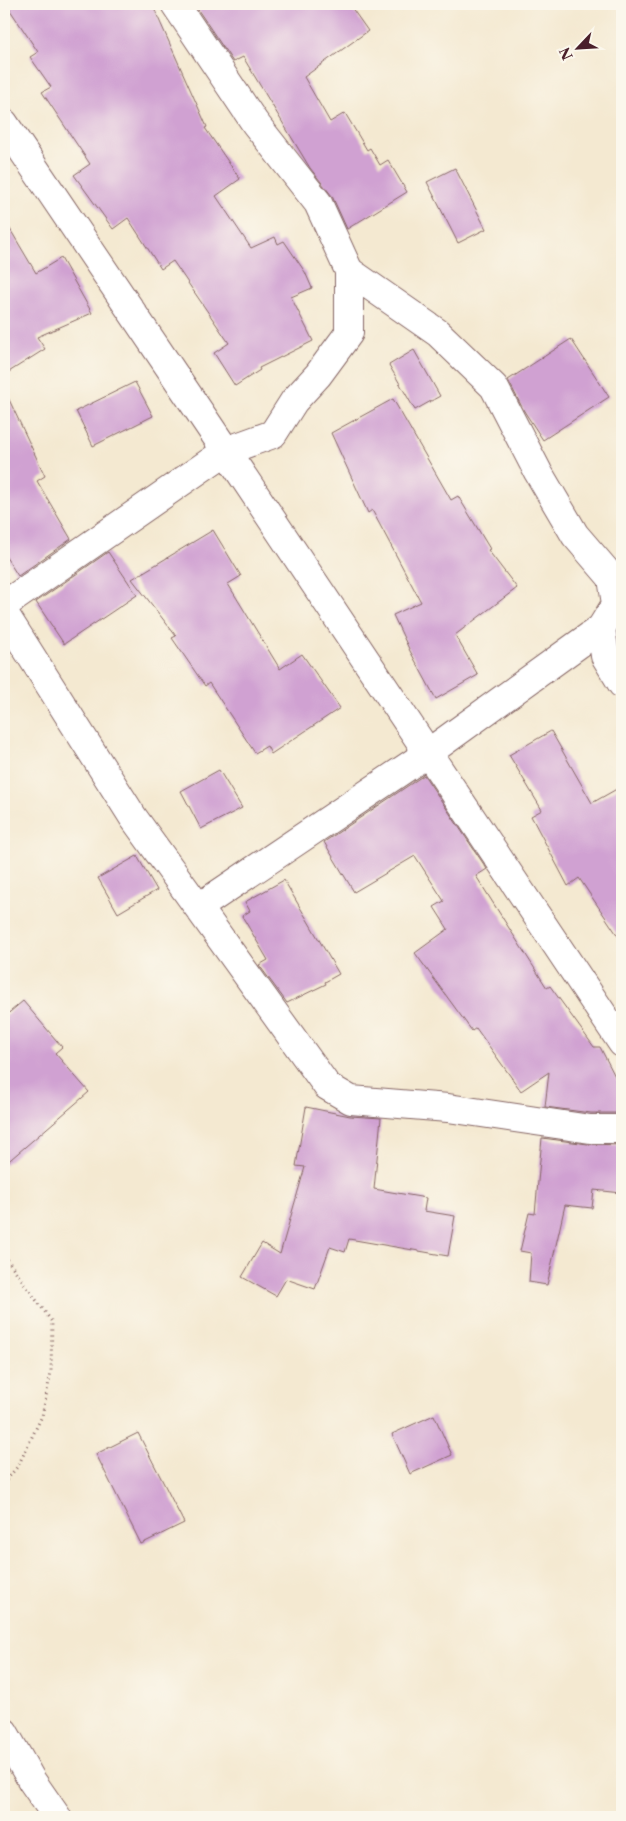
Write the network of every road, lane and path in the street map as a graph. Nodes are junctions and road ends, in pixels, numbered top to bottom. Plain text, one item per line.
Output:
1 (175, 4) edge
2 (4, 123) edge
3 (349, 270) junction
4 (226, 451) junction
5 (4, 606) edge
6 (4, 613) edge
7 (601, 628) junction
8 (622, 684) edge
9 (428, 753) junction
10 (199, 907) junction
11 (622, 1043) edge
12 (622, 1129) edge
13 (4, 1255) edge
14 (4, 1483) edge
15 (4, 1732) edge
16 (57, 1817) edge

1 - 3 street
2 - 4 street
3 - 4 street
3 - 7 street
4 - 5 street
4 - 9 street
6 - 10 street
7 - 8 street
7 - 9 street
9 - 10 street
9 - 11 street
10 - 12 street
13 - 14 path
15 - 16 street

